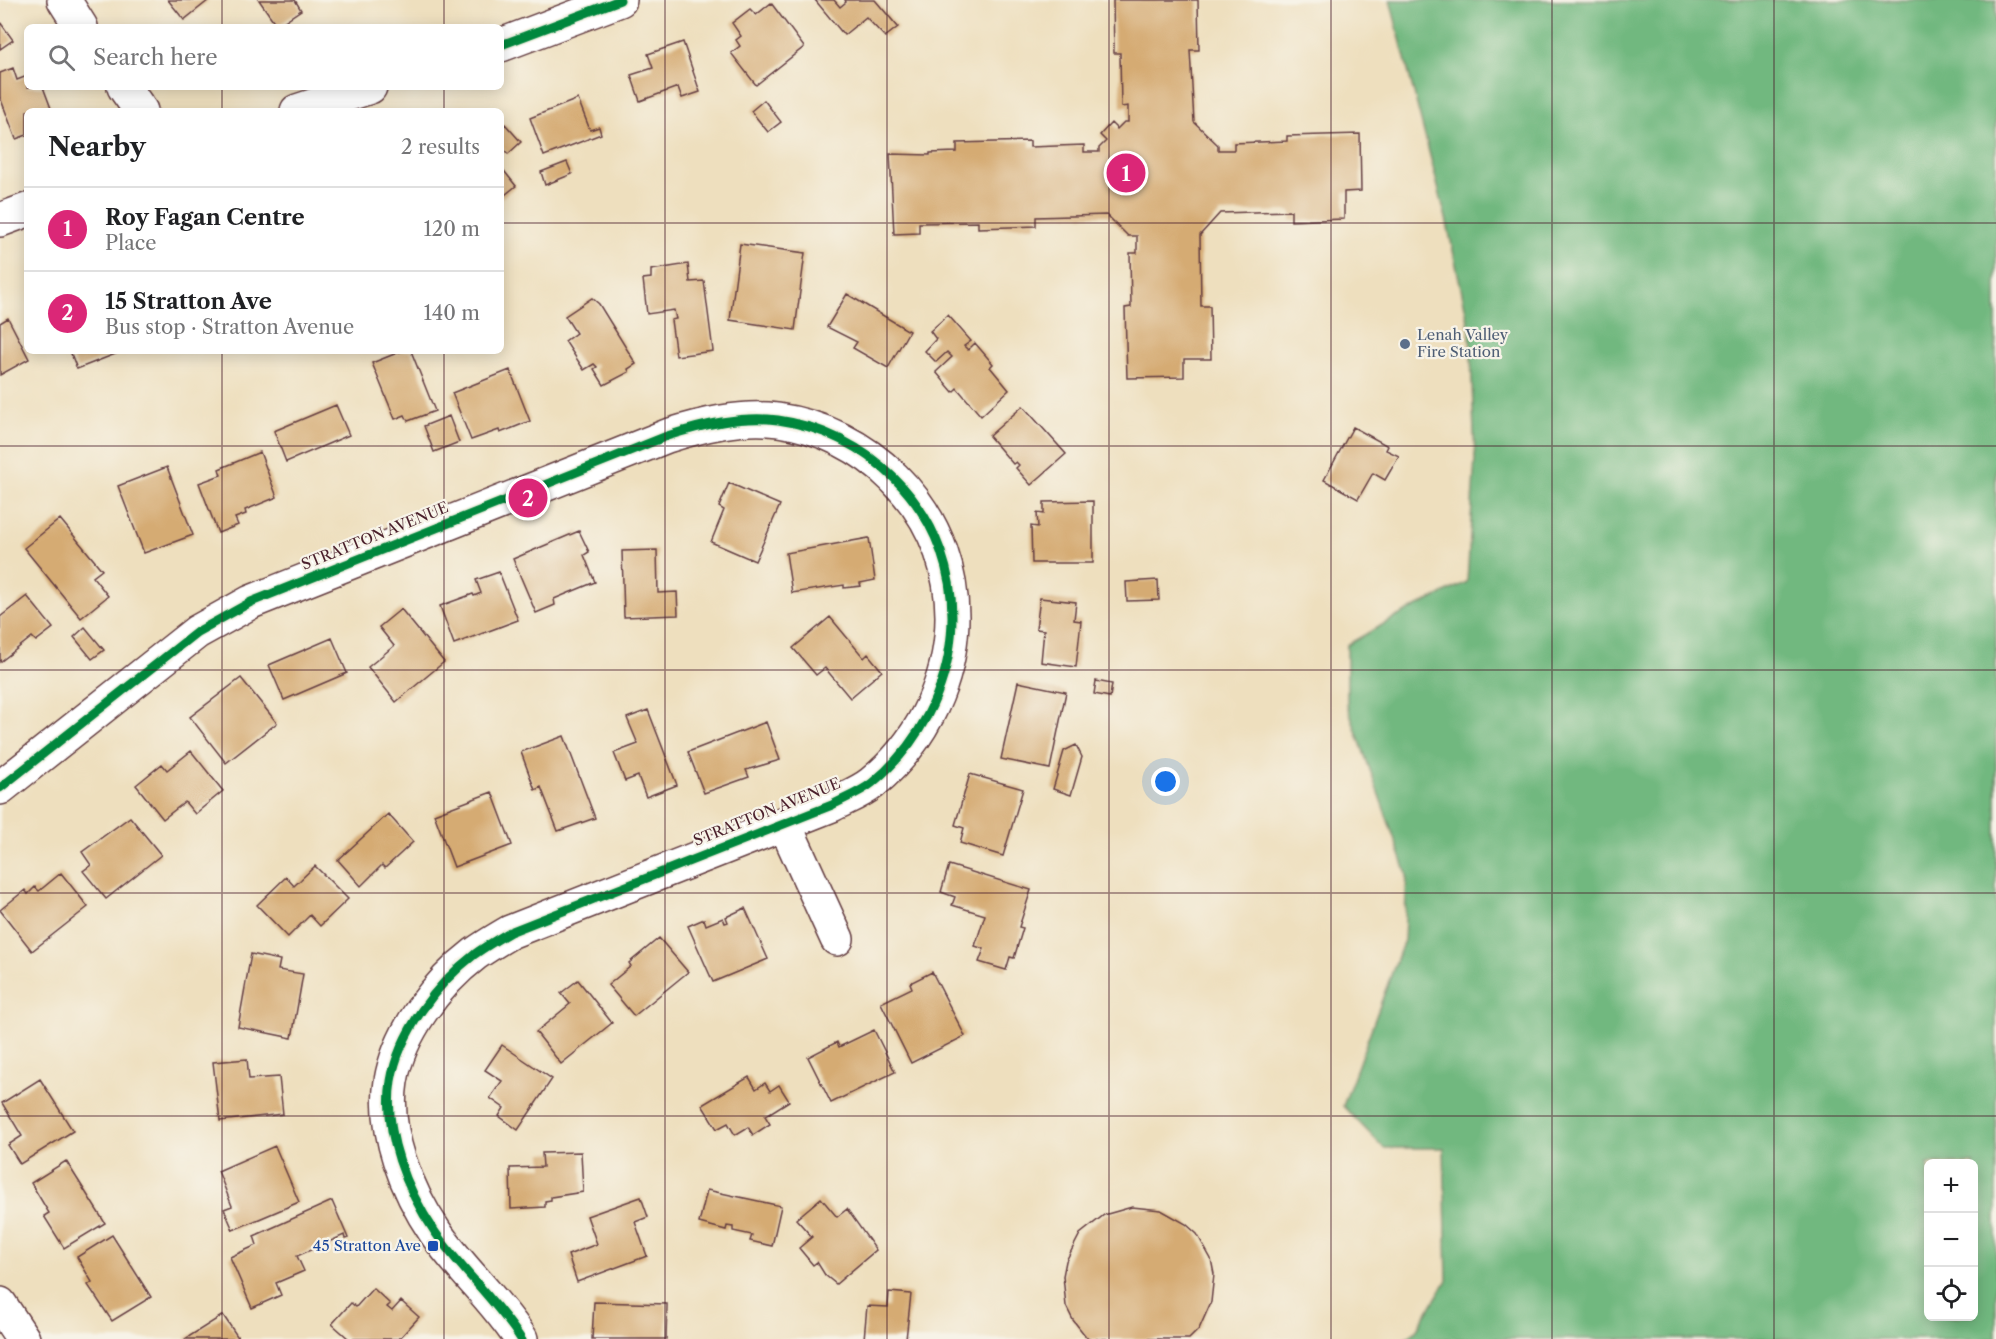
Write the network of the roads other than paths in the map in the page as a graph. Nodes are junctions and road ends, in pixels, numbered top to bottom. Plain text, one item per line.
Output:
1 (64, 0) edge
2 (620, 0) edge
3 (79, 24) edge
4 (504, 44) edge
5 (126, 90) edge
6 (361, 90) edge
7 (139, 108) edge
8 (306, 108) edge
9 (24, 211) edge
10 (0, 220) edge
11 (0, 788) edge
12 (784, 823) junction
13 (837, 939) dead end
14 (0, 1304) edge
15 (23, 1339) edge
16 (521, 1339) edge

1 - 3 street
2 - 4 street
5 - 7 street
6 - 8 street
9 - 10 street
11 - 12 street, STRATTON AVENUE
12 - 13 street, STRATTON AVENUE
12 - 16 street, STRATTON AVENUE
14 - 15 street

